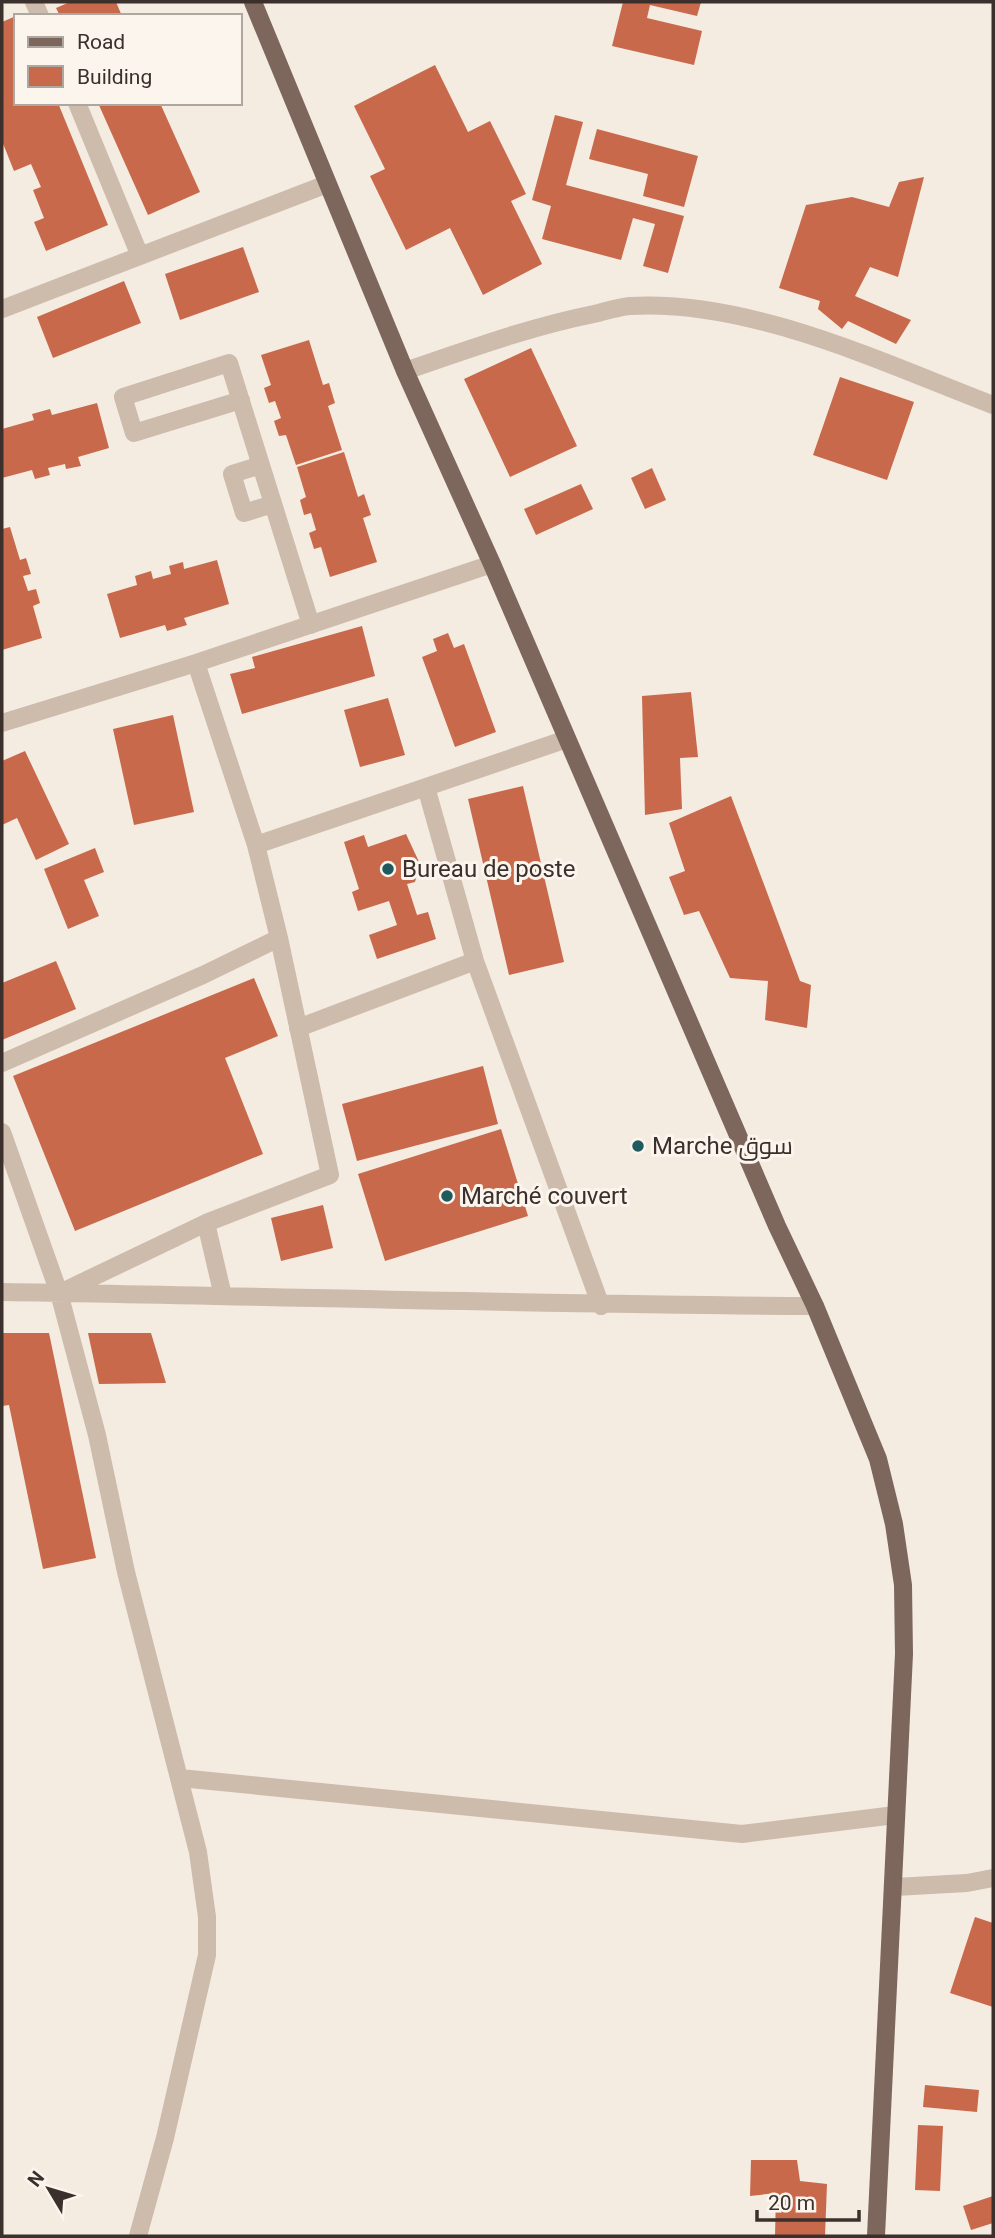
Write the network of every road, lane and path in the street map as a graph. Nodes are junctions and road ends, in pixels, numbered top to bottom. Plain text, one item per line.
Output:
1 (253, 2) edge
2 (78, 105) edge
3 (327, 184) junction
4 (140, 256) junction
5 (2, 309) edge
6 (405, 371) junction
7 (241, 400) junction
8 (993, 405) edge
9 (261, 465) junction
10 (273, 504) junction
11 (492, 564) junction
12 (311, 625) junction
13 (196, 663) junction
14 (2, 723) edge
15 (568, 739) junction
16 (426, 787) junction
17 (256, 845) junction
18 (279, 938) junction
19 (475, 961) junction
20 (298, 1028) junction
21 (2, 1063) edge
22 (2, 1132) edge
23 (206, 1223) junction
24 (2, 1292) edge
25 (60, 1293) junction
26 (223, 1296) junction
27 (601, 1306) junction
28 (815, 1307) junction
29 (180, 1778) junction
30 (895, 1815) junction
31 (993, 1878) edge
32 (895, 1887) junction
33 (138, 2236) edge
34 (876, 2236) edge

1 - 3 main road
2 - 4 street
3 - 4 street
3 - 6 main road
4 - 5 street
6 - 8 street
6 - 11 main road
7 - 7 street
7 - 9 street
9 - 10 street
9 - 10 street
10 - 12 street
11 - 12 street
11 - 15 main road
12 - 13 street
13 - 14 street
13 - 17 street
15 - 16 street
15 - 28 main road
16 - 17 street
16 - 19 street
17 - 18 street
18 - 20 street
18 - 21 street
19 - 20 street
19 - 27 street
20 - 23 street
22 - 25 street
23 - 25 street
23 - 26 street
24 - 25 street
25 - 26 street
25 - 29 street
26 - 27 street
27 - 28 street
28 - 30 main road
29 - 30 street
29 - 33 street
30 - 32 main road
31 - 32 street
32 - 34 main road

